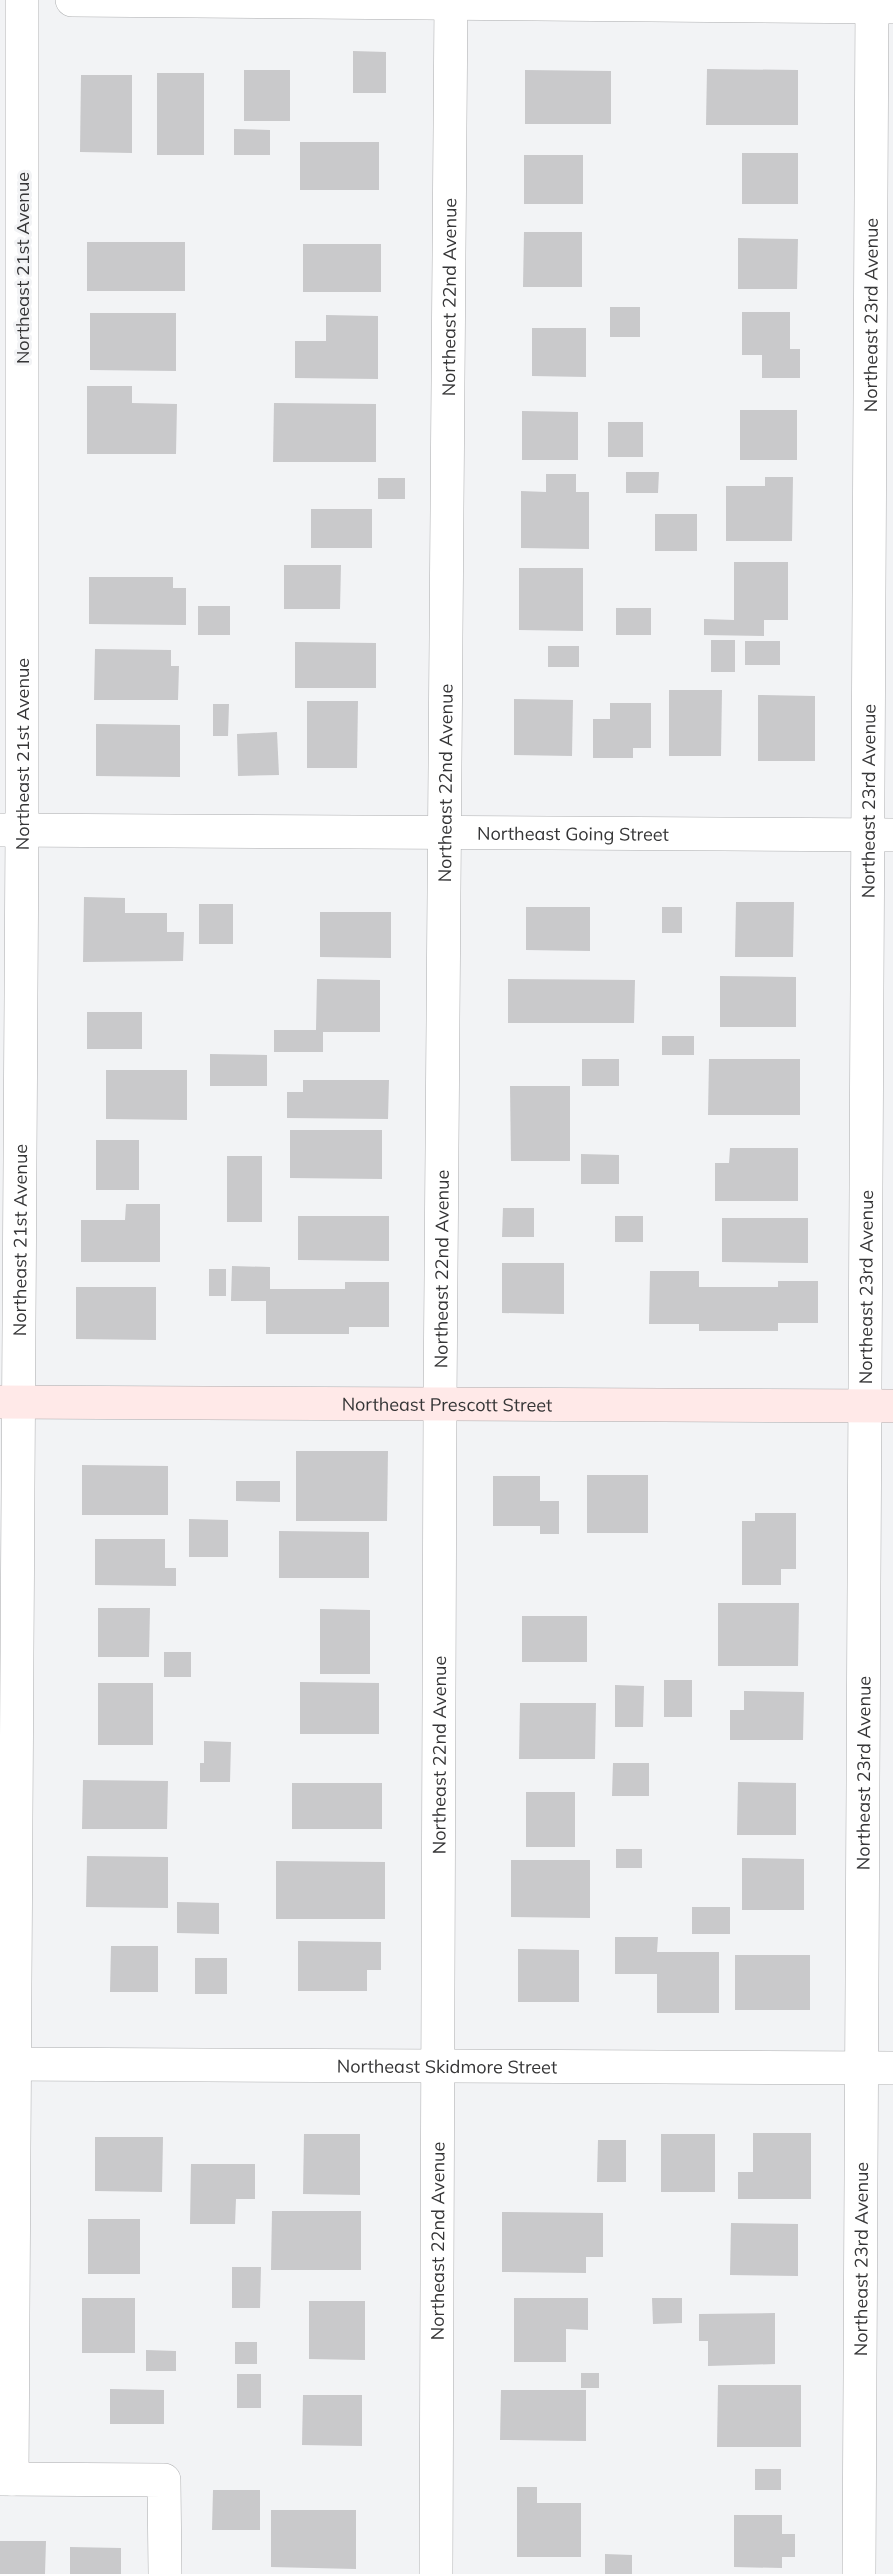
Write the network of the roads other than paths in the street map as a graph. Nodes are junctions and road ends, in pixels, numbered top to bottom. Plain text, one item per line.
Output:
1 (22, 0) edge
2 (72, 0) edge
3 (452, 2) edge
4 (879, 5) edge
5 (11, 830) edge
6 (444, 832) junction
7 (880, 835) edge
8 (8, 1402) edge
9 (440, 1403) junction
10 (878, 1406) edge
11 (7, 2064) edge
12 (439, 2066) junction
13 (877, 2068) edge
14 (6, 2479) edge
15 (165, 2574) edge
16 (436, 2574) edge
17 (859, 2574) edge

1 - 5 street, Northeast 21st Avenue
2 - 3 street
3 - 4 street
3 - 6 street, Northeast 22nd Avenue
4 - 7 street, Northeast 23rd Avenue
5 - 6 street, Northeast Going Street
5 - 8 street, Northeast 21st Avenue
6 - 7 street, Northeast Going Street
6 - 9 street, Northeast 22nd Avenue
7 - 10 street, Northeast 23rd Avenue
8 - 9 street, Northeast Prescott Street
8 - 11 street, Northeast 21st Avenue
9 - 10 street, Northeast Prescott Street
9 - 12 street, Northeast 22nd Avenue
10 - 13 street, Northeast 23rd Avenue
11 - 12 street, Northeast Skidmore Street
11 - 14 street, Northeast 21st Avenue
12 - 13 street, Northeast Skidmore Street
12 - 16 street, Northeast 22nd Avenue
13 - 17 street, Northeast 23rd Avenue
14 - 15 street

